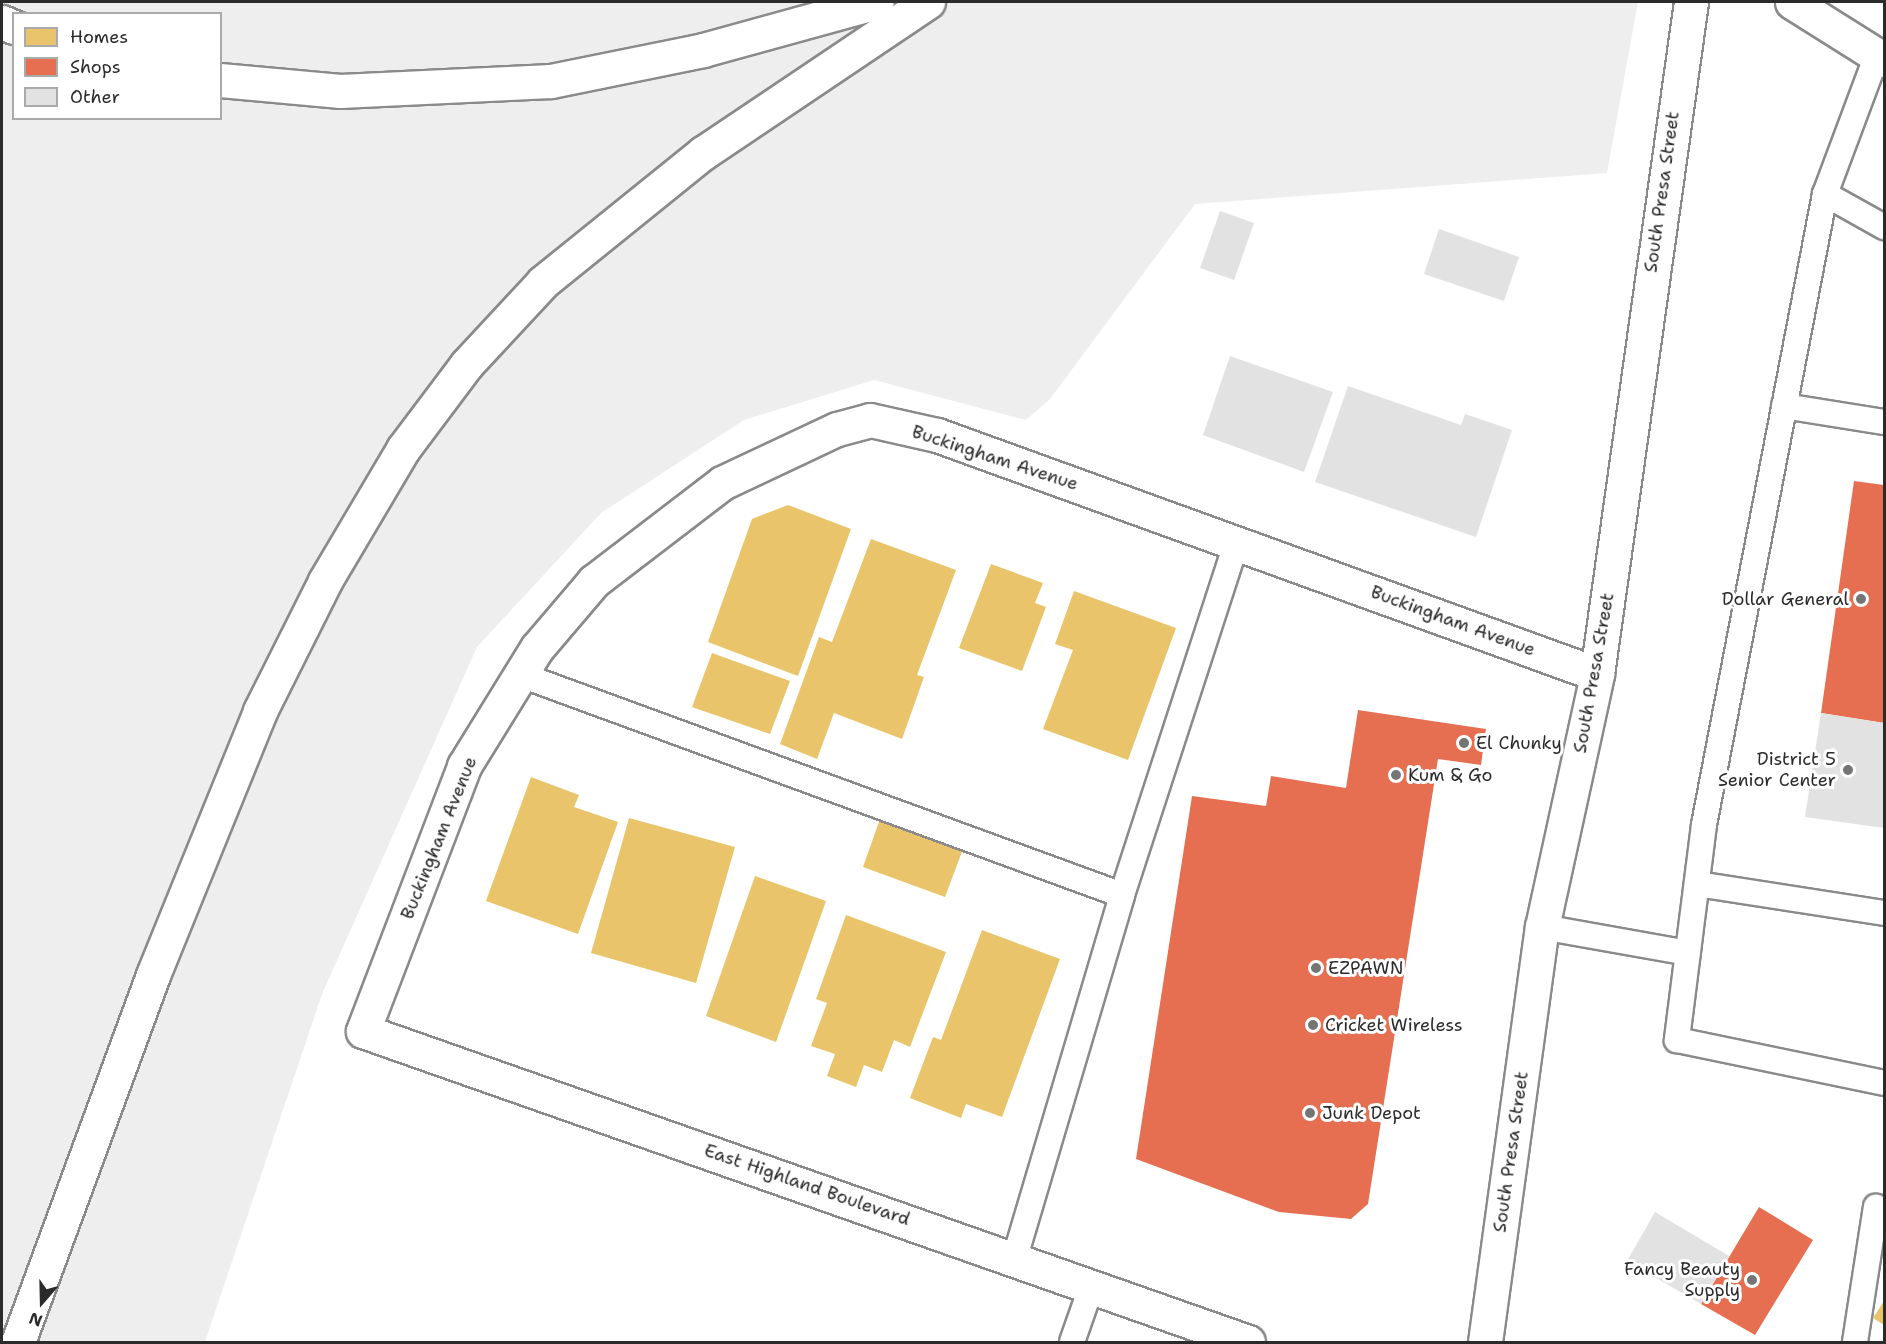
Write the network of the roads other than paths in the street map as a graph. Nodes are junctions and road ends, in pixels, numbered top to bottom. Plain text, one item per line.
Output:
1 (877, 2) edge
2 (928, 2) edge
3 (1691, 2) edge
4 (1792, 2) edge
5 (1881, 58) edge
6 (222, 80) edge
7 (1825, 194) junction
8 (1884, 227) edge
9 (1784, 406) junction
10 (1884, 422) edge
11 (1237, 542) junction
12 (1597, 674) junction
13 (520, 675) junction
14 (1696, 884) junction
15 (1122, 895) junction
16 (1884, 913) edge
17 (1542, 927) junction
18 (1688, 953) junction
19 (363, 1031) joint
20 (1884, 1083) edge
21 (1876, 1207) dead end
22 (1015, 1257) junction
23 (1092, 1285) junction
24 (18, 1342) edge
25 (1072, 1342) edge
26 (1248, 1342) edge
27 (1485, 1342) edge
28 (1855, 1342) edge

1 - 6 main road
2 - 24 main road
3 - 12 main road, South Presa Street
4 - 5 main road
5 - 7 lane
7 - 8 lane
7 - 9 lane
9 - 10 lane
9 - 14 lane
11 - 12 main road, Buckingham Avenue
11 - 13 main road, Buckingham Avenue
11 - 15 lane
12 - 17 main road, South Presa Street
13 - 15 lane
13 - 19 main road, Buckingham Avenue
14 - 16 lane
14 - 18 lane
15 - 22 lane
17 - 18 lane
17 - 27 main road, South Presa Street
18 - 20 lane
19 - 22 main road, East Highland Boulevard
21 - 28 lane
22 - 23 main road, East Highland Boulevard
23 - 25 lane
23 - 26 main road, East Highland Boulevard

